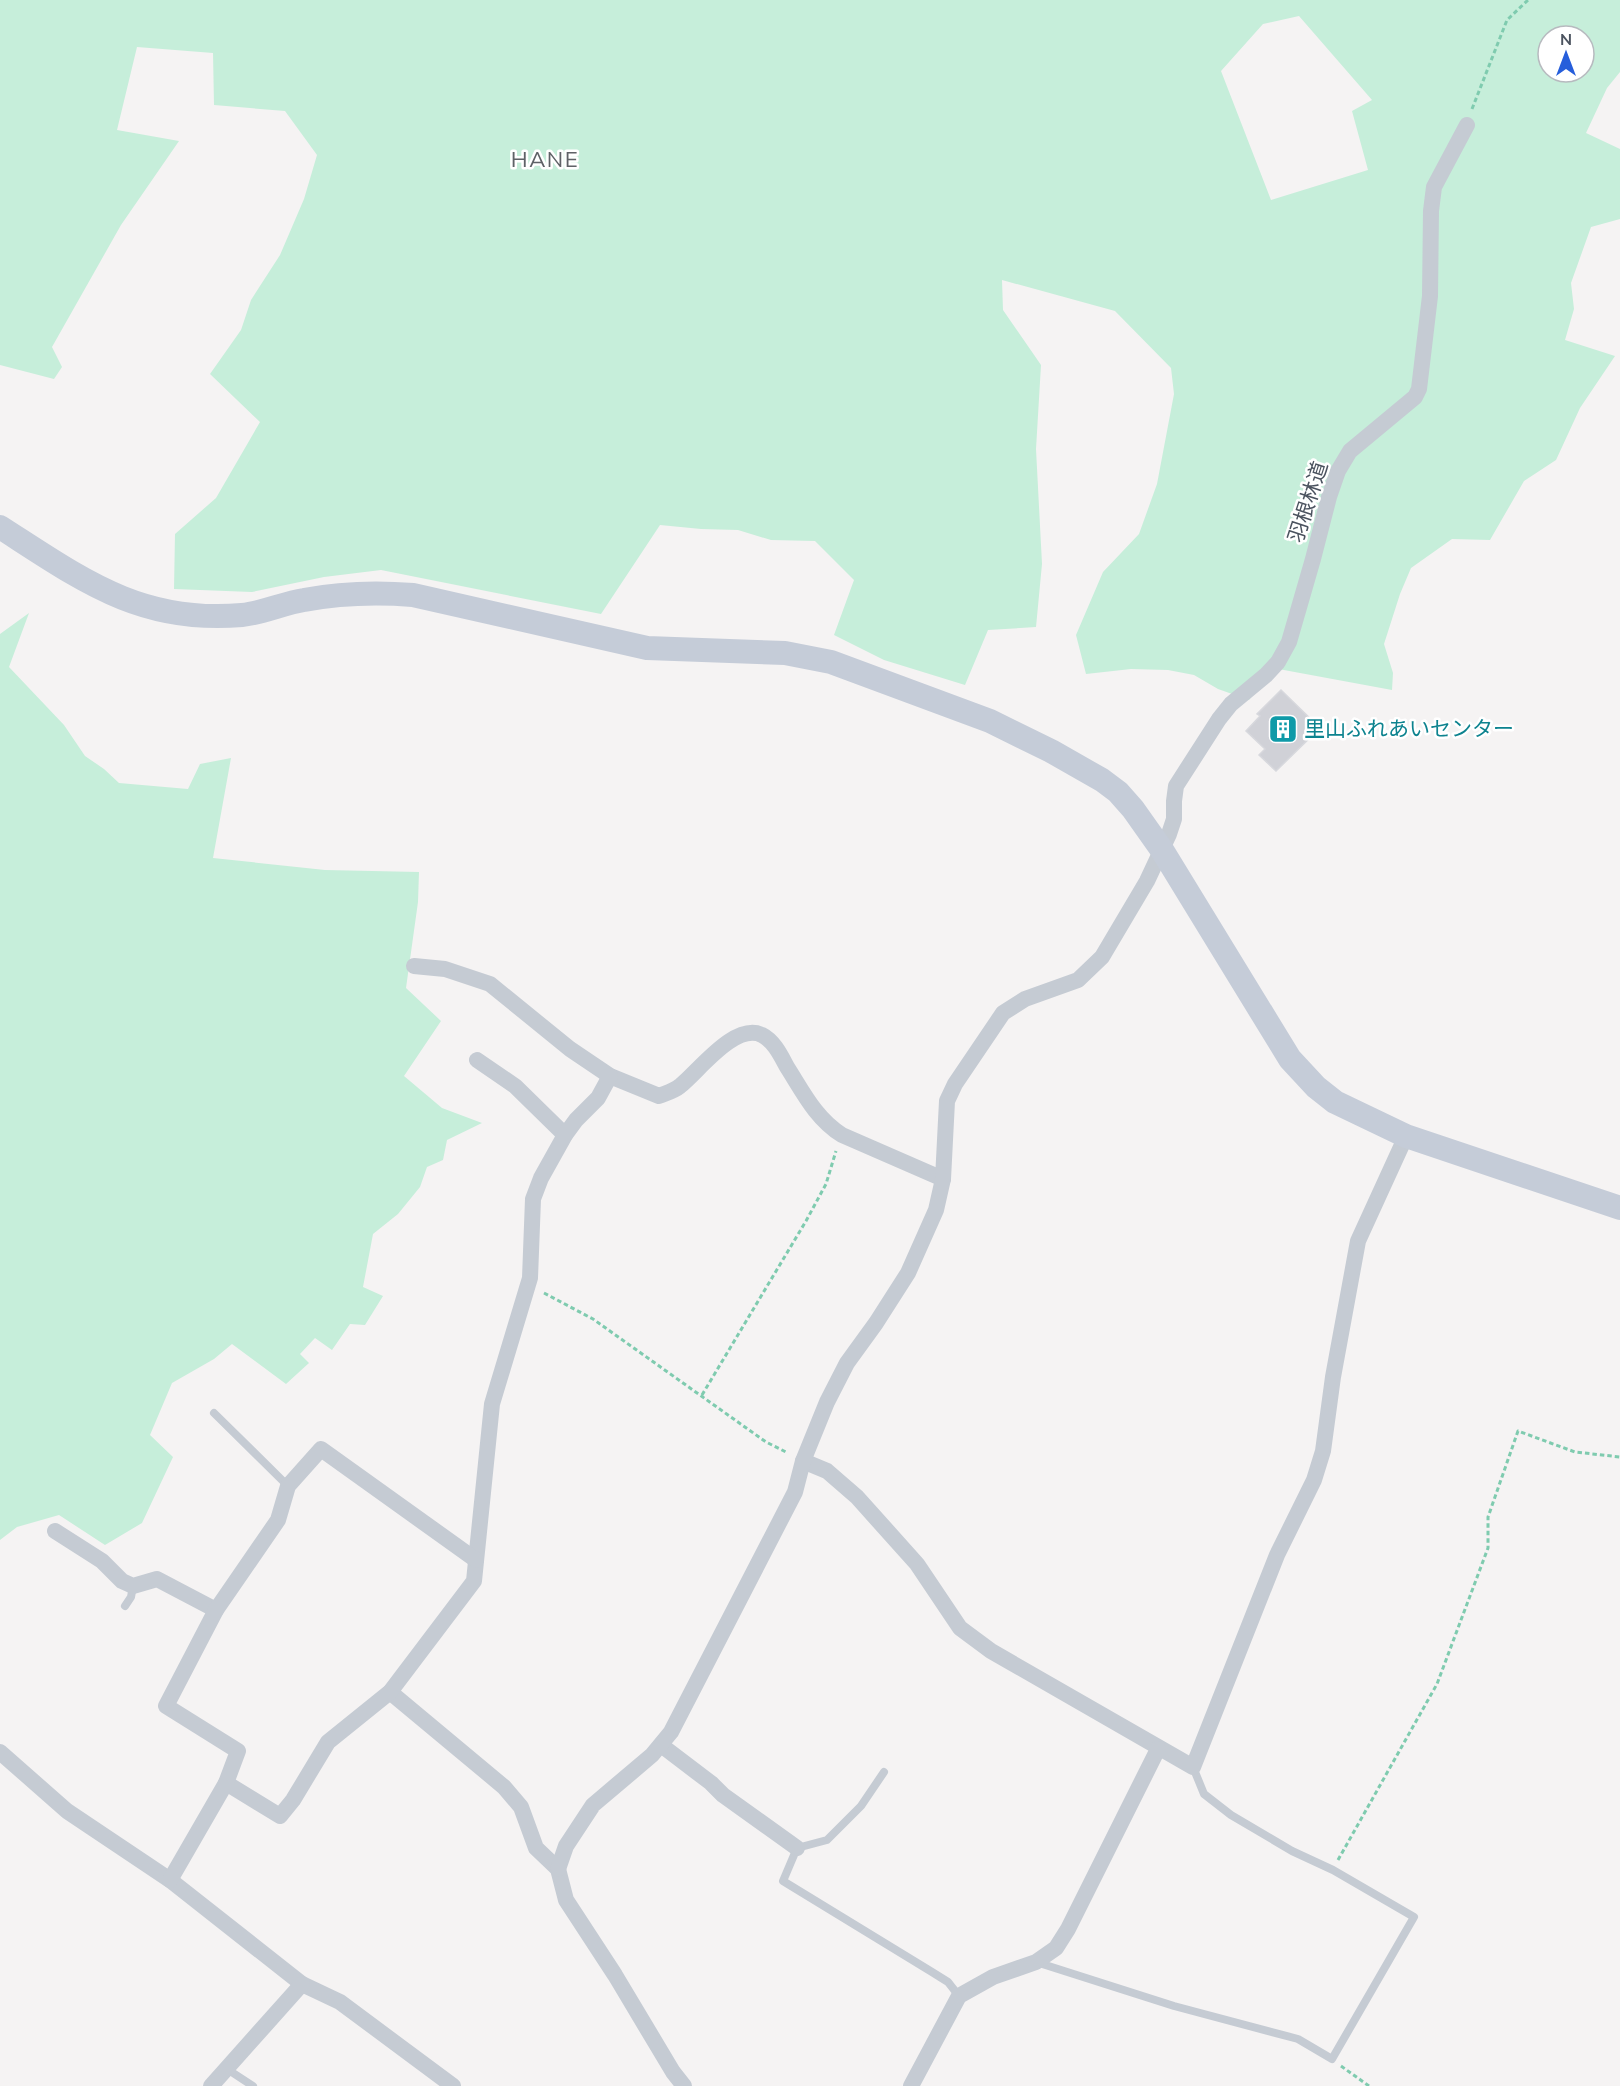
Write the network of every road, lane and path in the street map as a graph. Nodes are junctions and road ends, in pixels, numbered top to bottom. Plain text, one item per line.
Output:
1 (1528, 0) edge
2 (1467, 125) joint
3 (0, 527) edge
4 (1162, 850) junction
5 (414, 966) dead end
6 (477, 1060) dead end
7 (610, 1076) junction
8 (565, 1135) junction
9 (842, 1135) junction
10 (1406, 1136) junction
11 (943, 1179) junction
12 (1620, 1208) edge
13 (528, 1287) junction
14 (702, 1395) junction
15 (214, 1413) dead end
16 (1620, 1457) edge
17 (803, 1461) junction
18 (288, 1486) junction
19 (55, 1531) dead end
20 (476, 1560) junction
21 (133, 1586) junction
22 (124, 1606) dead end
23 (216, 1611) junction
24 (390, 1692) junction
25 (661, 1745) junction
26 (1158, 1749) junction
27 (0, 1752) edge
28 (1194, 1767) junction
29 (884, 1772) dead end
30 (226, 1783) junction
31 (797, 1848) junction
32 (558, 1869) junction
33 (1333, 1870) junction
34 (170, 1881) junction
35 (1036, 1962) junction
36 (302, 1984) junction
37 (959, 1996) junction
38 (1332, 2059) junction
39 (227, 2068) junction
40 (211, 2086) edge
41 (253, 2086) edge
42 (453, 2086) edge
43 (684, 2086) edge
44 (911, 2086) edge
45 (1368, 2086) edge

1 - 2 path
2 - 4 street, 羽根林道
3 - 4 street
4 - 10 street
4 - 11 street, 羽根林道
5 - 7 street
6 - 8 street
7 - 8 street
7 - 9 street
8 - 13 street
9 - 11 street
9 - 14 path
10 - 12 street
10 - 28 street
11 - 17 street, 羽根林道
13 - 14 path
13 - 20 street
14 - 17 path
15 - 18 lane
16 - 33 path
17 - 25 street, 羽根林道
17 - 26 street
18 - 20 street
18 - 23 street
19 - 21 street
20 - 24 street
21 - 22 lane
21 - 23 street
23 - 30 street
24 - 30 street
24 - 32 street
25 - 31 street
25 - 32 street, 羽根林道
26 - 28 street
26 - 35 street
27 - 34 street
28 - 33 lane
29 - 31 lane
30 - 34 street
31 - 37 lane
32 - 43 street
33 - 38 lane
34 - 36 street
35 - 37 street
35 - 38 lane
36 - 39 street
36 - 42 street
37 - 44 street
38 - 45 path
39 - 40 street
39 - 41 lane

